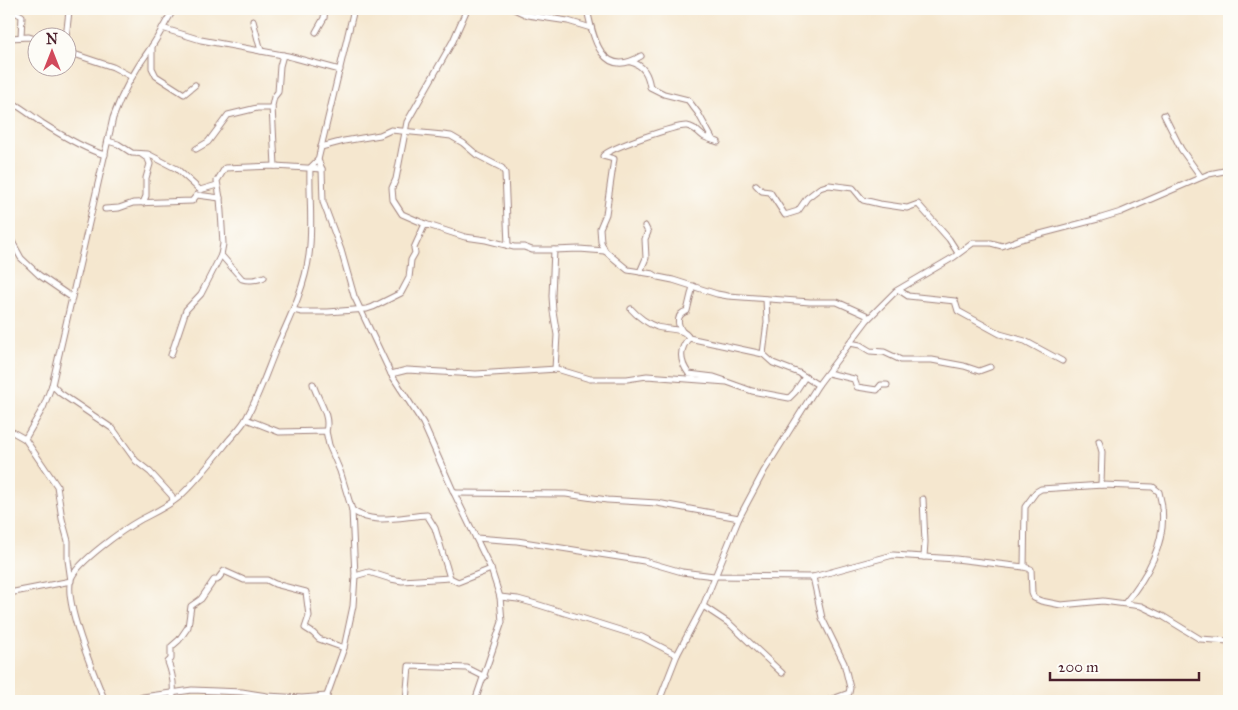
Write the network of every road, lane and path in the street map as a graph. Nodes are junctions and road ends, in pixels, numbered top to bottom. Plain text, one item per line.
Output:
1 (13, 9) edge
2 (71, 9) edge
3 (174, 9) edge
4 (325, 9) edge
5 (354, 9) edge
6 (466, 9) edge
7 (514, 9) edge
8 (587, 9) edge
9 (253, 21) dead end
10 (67, 28) edge
11 (162, 28) junction
12 (591, 28) junction
13 (316, 32) dead end
14 (21, 37) junction
15 (28, 37) edge
16 (9, 38) edge
17 (152, 45) junction
18 (261, 51) junction
19 (78, 55) edge
20 (283, 55) junction
21 (641, 56) dead end
22 (631, 62) junction
23 (340, 70) junction
24 (132, 77) junction
25 (195, 85) dead end
26 (9, 101) edge
27 (272, 108) junction
28 (1164, 115) dead end
29 (405, 130) junction
30 (108, 140) junction
31 (321, 147) junction
32 (196, 149) dead end
33 (138, 153) junction
34 (105, 155) junction
35 (318, 160) junction
36 (275, 166) junction
37 (310, 168) junction
38 (322, 169) junction
39 (1229, 170) edge
40 (1201, 178) junction
41 (217, 185) junction
42 (756, 185) dead end
43 (220, 198) junction
44 (143, 203) junction
45 (105, 209) dead end
46 (425, 224) junction
47 (645, 226) dead end
48 (9, 236) edge
49 (508, 246) junction
50 (554, 250) junction
51 (604, 251) junction
52 (958, 253) junction
53 (221, 255) junction
54 (640, 272) junction
55 (264, 276) dead end
56 (693, 286) junction
57 (898, 290) junction
58 (71, 297) junction
59 (766, 299) junction
60 (361, 309) junction
61 (630, 309) dead end
62 (293, 310) junction
63 (868, 319) junction
64 (682, 332) junction
65 (689, 338) junction
66 (850, 343) junction
67 (171, 354) dead end
68 (763, 354) junction
69 (1062, 361) dead end
70 (990, 366) dead end
71 (555, 368) junction
72 (828, 372) junction
73 (390, 374) junction
74 (805, 377) junction
75 (727, 382) junction
76 (313, 384) dead end
77 (52, 385) junction
78 (818, 386) junction
79 (887, 386) dead end
80 (246, 419) junction
81 (9, 430) edge
82 (326, 431) junction
83 (25, 439) junction
84 (1099, 442) dead end
85 (1101, 485) junction
86 (454, 493) junction
87 (923, 499) dead end
88 (173, 501) junction
89 (352, 510) junction
90 (358, 515) junction
91 (738, 518) junction
92 (352, 520) junction
93 (476, 538) junction
94 (924, 557) junction
95 (1024, 567) junction
96 (491, 569) junction
97 (355, 576) junction
98 (714, 576) junction
99 (813, 577) junction
100 (450, 578) junction
101 (70, 580) junction
102 (9, 593) edge
103 (500, 597) junction
104 (1124, 603) junction
105 (703, 606) junction
106 (1229, 641) edge
107 (344, 648) junction
108 (677, 655) junction
109 (782, 673) dead end
110 (485, 677) junction
111 (174, 692) junction
112 (326, 698) edge
113 (105, 701) edge
114 (131, 701) edge
115 (172, 701) edge
116 (406, 701) edge
117 (475, 701) edge
118 (659, 701) edge
119 (827, 701) edge

1 - 14 street
2 - 10 street
3 - 11 street
4 - 13 street
5 - 23 street
6 - 29 street
7 - 12 street
8 - 12 street
9 - 18 street
11 - 17 street
11 - 18 street
12 - 22 street
14 - 15 street
14 - 16 street
17 - 24 street
17 - 25 street
18 - 20 street
19 - 24 street
20 - 23 street
20 - 27 street
21 - 22 street
22 - 51 street
23 - 31 street
24 - 30 street
26 - 34 street
27 - 32 street
27 - 36 street
28 - 40 street
29 - 31 street
29 - 46 street
29 - 49 street
30 - 33 street
30 - 34 street
31 - 35 street
33 - 41 street
33 - 44 street
34 - 58 street
35 - 37 street
35 - 38 street
36 - 37 street
36 - 41 street
37 - 38 street
37 - 62 street
38 - 60 street
39 - 40 street
40 - 52 street
41 - 43 street
42 - 52 street
43 - 44 street
43 - 53 street
44 - 45 street
46 - 49 street
46 - 60 street
47 - 54 street
48 - 58 street
49 - 50 street
50 - 51 street
50 - 71 street
51 - 54 street
52 - 57 street
53 - 55 street
53 - 67 street
54 - 56 street
56 - 59 street
56 - 64 street
57 - 63 street
57 - 69 street
58 - 77 street
59 - 63 street
59 - 68 street
60 - 62 street
60 - 73 street
61 - 64 street
62 - 80 street
63 - 66 street
64 - 65 street
65 - 68 street
65 - 75 street
66 - 70 street
66 - 72 street
68 - 74 street
71 - 73 street
71 - 75 street
72 - 78 street
72 - 79 street
73 - 86 street
74 - 75 street
74 - 78 street
76 - 82 street
77 - 83 street
77 - 88 street
78 - 91 street
80 - 82 street
80 - 88 street
81 - 83 street
82 - 89 street
83 - 101 street
84 - 85 street
85 - 95 street
85 - 104 street
86 - 91 street
86 - 93 street
87 - 94 street
88 - 101 street
89 - 90 street
89 - 92 street
90 - 92 street
90 - 100 street
91 - 98 street
92 - 97 street
93 - 96 street
93 - 98 street
94 - 95 street
94 - 99 street
95 - 104 street
96 - 100 street
96 - 103 street
97 - 100 street
97 - 107 street
98 - 99 street
98 - 105 street
99 - 119 street
101 - 102 street
101 - 113 street
103 - 108 street
103 - 110 street
104 - 106 street
105 - 108 street
105 - 109 street
107 - 111 street
107 - 112 street
108 - 118 street
110 - 116 street
110 - 117 street
111 - 112 street
111 - 114 street
111 - 115 street

